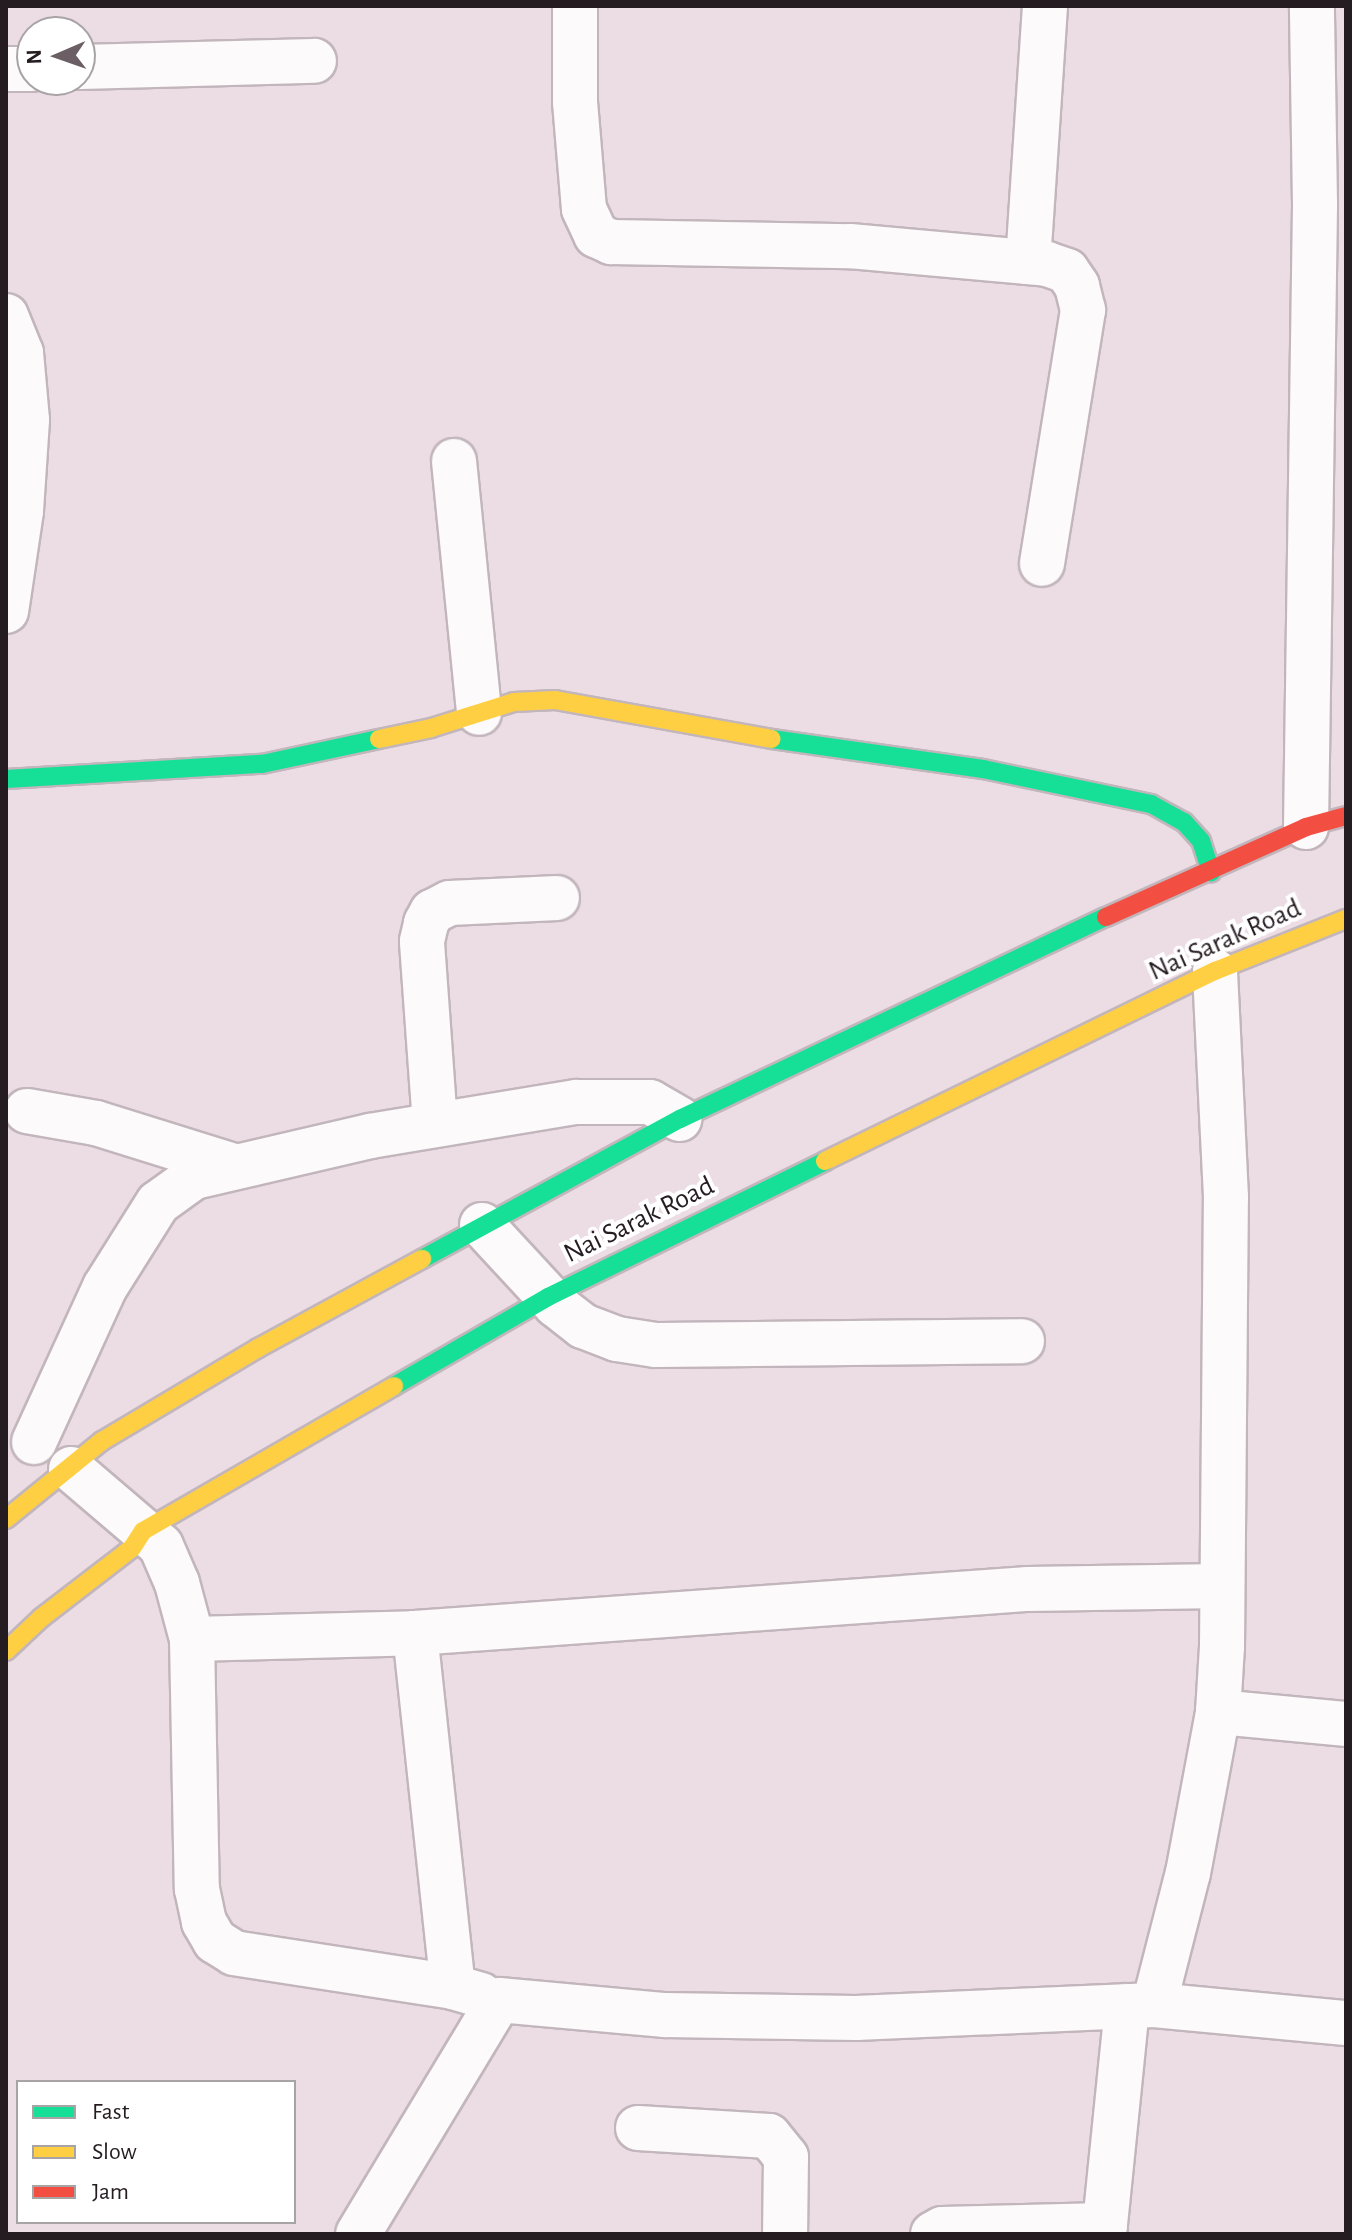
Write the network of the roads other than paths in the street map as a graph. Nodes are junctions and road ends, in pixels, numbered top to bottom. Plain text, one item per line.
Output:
1 (575, 6) edge
2 (1045, 6) edge
3 (1312, 6) edge
4 (314, 61) dead end
5 (96, 67) edge
6 (1028, 262) junction
7 (6, 316) edge
8 (454, 461) dead end
9 (1042, 564) dead end
10 (6, 611) edge
11 (479, 713) junction
12 (6, 779) edge
13 (1326, 822) edge
14 (1211, 872) junction
15 (557, 898) dead end
16 (1346, 919) edge
17 (1215, 971) junction
18 (27, 1111) dead end
19 (680, 1119) junction
20 (435, 1124) junction
21 (231, 1165) junction
22 (482, 1225) junction
23 (548, 1297) junction
24 (1022, 1341) dead end
25 (20, 1440) edge
26 (87, 1455) junction
27 (6, 1519) edge
28 (143, 1531) junction
29 (1222, 1586) junction
30 (415, 1633) junction
31 (192, 1639) junction
32 (6, 1651) edge
33 (1218, 1712) junction
34 (1346, 1724) edge
35 (453, 1987) junction
36 (499, 2000) junction
37 (1140, 2006) junction
38 (1346, 2023) edge
39 (638, 2128) dead end
40 (1105, 2229) edge
41 (358, 2234) edge
42 (785, 2234) edge
43 (933, 2234) edge

1 - 6 street
2 - 6 street
3 - 13 street
4 - 5 street
6 - 9 street
7 - 10 street
8 - 11 street
11 - 12 main road
11 - 14 main road
13 - 14 main road
14 - 19 main road
15 - 20 street
16 - 17 main road, Nai Sarak Road
17 - 23 main road, Nai Sarak Road
17 - 29 street
18 - 21 street
19 - 20 street
19 - 22 main road
20 - 21 street
21 - 25 street
22 - 23 street
22 - 26 main road
23 - 24 street
23 - 28 main road, Nai Sarak Road
25 - 26 street
26 - 27 main road
26 - 28 street
28 - 31 street
28 - 32 main road, Nai Sarak Road
29 - 30 street
29 - 33 street
30 - 31 street
30 - 35 street
31 - 35 street
33 - 34 street
33 - 37 street
35 - 36 street
36 - 37 street
36 - 41 street
37 - 38 street
37 - 40 street
39 - 42 street
40 - 43 street

